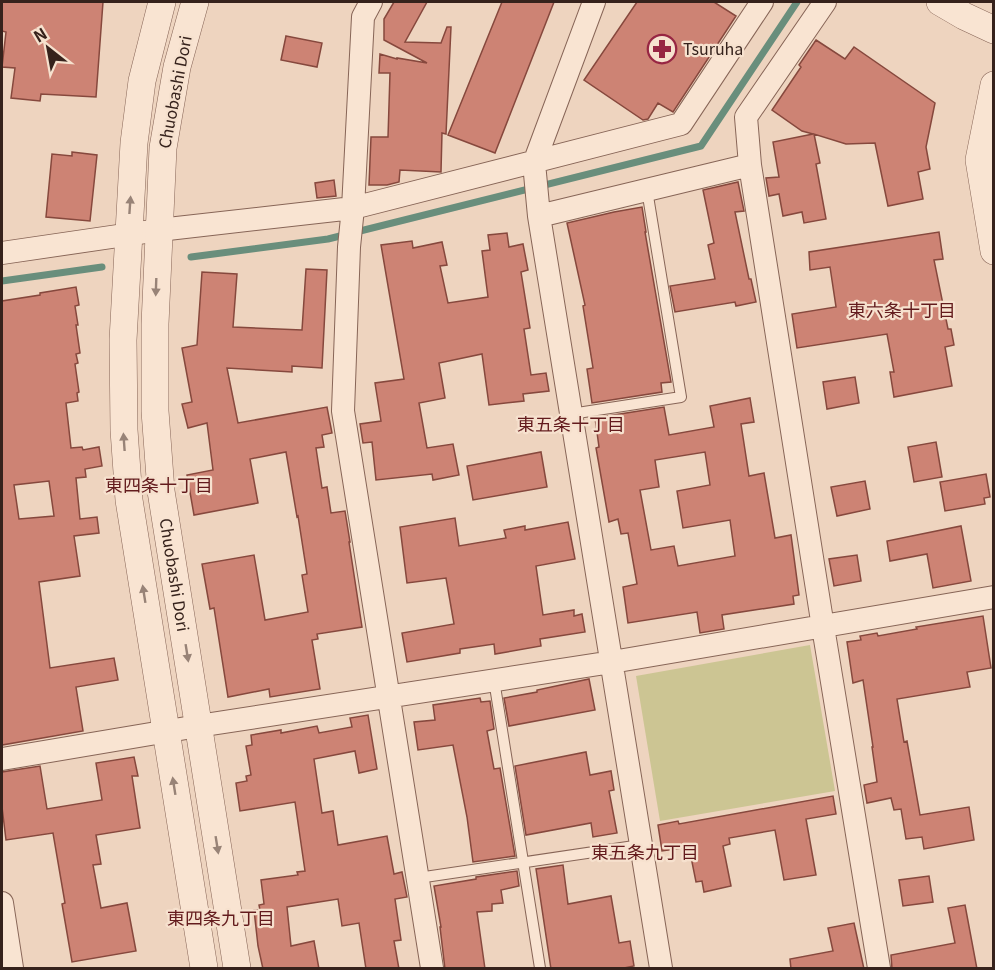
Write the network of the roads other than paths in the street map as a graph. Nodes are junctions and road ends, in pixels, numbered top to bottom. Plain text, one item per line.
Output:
1 (162, 2) edge
2 (195, 2) edge
3 (371, 2) edge
4 (594, 2) edge
5 (762, 2) edge
6 (825, 2) edge
7 (940, 2) edge
8 (993, 30) edge
9 (993, 85) edge
10 (750, 165) junction
11 (535, 170) junction
12 (647, 190) junction
13 (539, 209) junction
14 (351, 227) junction
15 (159, 230) junction
16 (128, 235) junction
17 (993, 251) edge
18 (2, 253) edge
19 (572, 414) junction
20 (993, 597) edge
21 (823, 627) junction
22 (612, 662) junction
23 (494, 681) junction
24 (388, 697) junction
25 (198, 726) junction
26 (166, 731) junction
27 (2, 759) edge
28 (641, 845) junction
29 (523, 862) junction
30 (418, 878) junction
31 (2, 903) edge
32 (8, 962) edge
33 (204, 969) edge
34 (237, 969) edge
35 (432, 969) edge
36 (540, 969) edge
37 (661, 969) edge
38 (879, 969) edge

16 -> 1 street, Chuobashi Dori
2 - 15 street, Chuobashi Dori
3 - 14 street
4 - 11 street
5 - 11 street
6 - 10 street
7 - 8 street
9 - 17 street
10 - 12 street
10 - 21 street
11 - 13 street
11 - 14 street
12 - 13 street
12 - 19 lane
13 - 19 street
14 - 15 street
14 - 24 street
15 - 16 street
15 -> 25 street, Chuobashi Dori
16 - 18 street
26 -> 16 street, Chuobashi Dori
19 - 22 street
20 - 21 street
21 - 22 street
21 - 38 street
22 - 23 street
22 - 28 street
23 - 24 street
23 - 29 lane
24 - 25 street
24 - 30 street
25 - 26 street
25 -> 34 street, Chuobashi Dori
26 - 27 street
33 -> 26 street, Chuobashi Dori
28 - 29 lane
28 - 37 street
29 - 30 lane
29 - 36 lane
30 - 35 street
31 - 32 street

